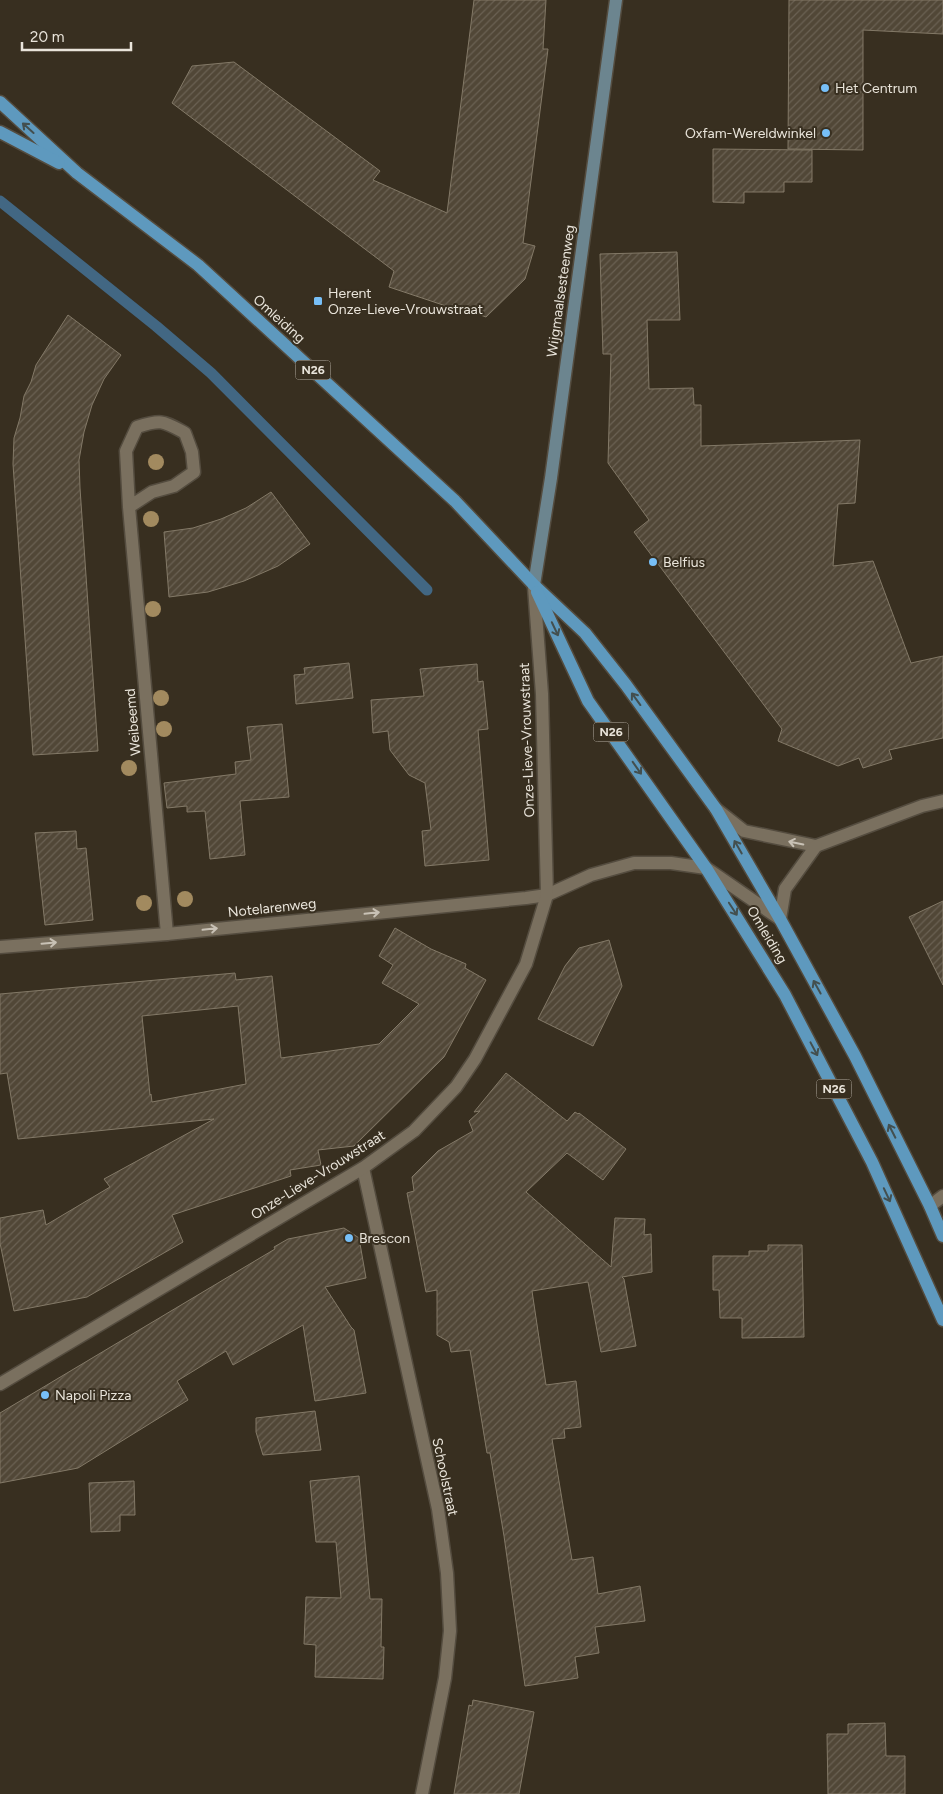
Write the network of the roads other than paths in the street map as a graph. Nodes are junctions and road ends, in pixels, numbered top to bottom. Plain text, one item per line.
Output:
1 (616, 0) edge
2 (0, 102) edge
3 (0, 132) edge
4 (77, 172) junction
5 (129, 507) junction
6 (534, 585) junction
7 (943, 801) edge
8 (716, 809) junction
9 (816, 846) junction
10 (706, 868) junction
11 (547, 895) junction
12 (780, 919) junction
13 (167, 934) junction
14 (0, 947) edge
15 (363, 1168) junction
16 (943, 1196) edge
17 (930, 1206) junction
18 (943, 1236) edge
19 (943, 1320) edge
20 (0, 1384) edge
21 (422, 1794) edge

1 - 6 street, Wijgmaalsesteenweg
4 -> 2 main road, Omleiding / N26
3 - 4 main road, Omleiding / N26
4 - 6 main road, Omleiding / N26
5 - 5 street, Weibeemd
5 - 13 street, Weibeemd
8 -> 6 main road, Omleiding / N26
6 -> 10 main road, Omleiding / N26
6 - 11 street, Onze-Lieve-Vrouwstraat
7 - 9 street
9 -> 8 street
12 -> 8 main road, Omleiding / N26
9 - 12 street
10 - 11 street
10 - 12 street
10 -> 19 main road, Omleiding / N26
13 -> 11 street, Notelarenweg
11 - 15 street, Onze-Lieve-Vrouwstraat
17 -> 12 main road, Omleiding / N26
14 -> 13 street, Notelarenweg
15 - 20 street, Onze-Lieve-Vrouwstraat
15 - 21 street, Schoolstraat
16 - 17 street
17 - 18 main road, Omleiding / N26

